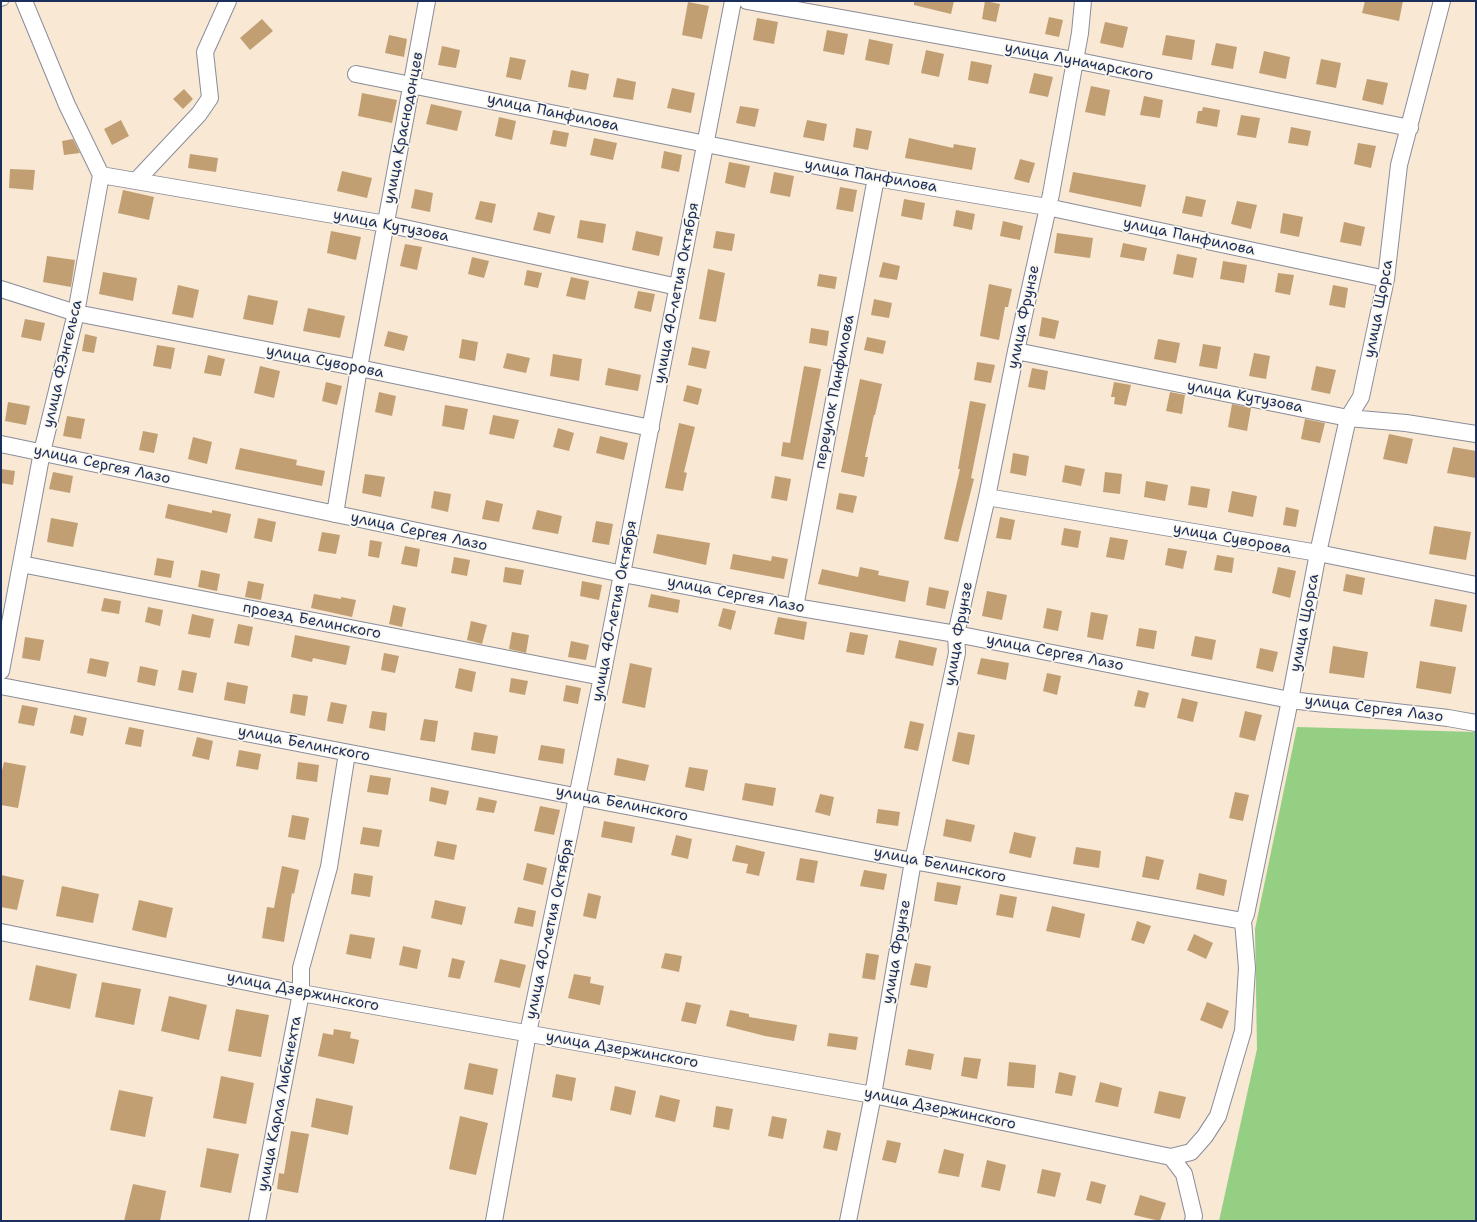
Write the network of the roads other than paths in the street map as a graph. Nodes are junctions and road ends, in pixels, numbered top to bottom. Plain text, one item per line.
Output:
1 (24, 1) edge
2 (228, 1) edge
3 (427, 1) edge
4 (733, 1) edge
5 (747, 1) edge
6 (1083, 1) edge
7 (1442, 1) edge
8 (1074, 60) junction
9 (356, 74) dead end
10 (412, 84) junction
11 (1410, 128) junction
12 (704, 144) junction
13 (101, 175) junction
14 (876, 178) junction
15 (136, 181) junction
16 (1047, 207) junction
17 (386, 224) junction
18 (1386, 279) junction
19 (678, 287) junction
20 (1, 289) edge
21 (76, 314) junction
22 (1016, 351) junction
23 (359, 368) junction
24 (1348, 418) junction
25 (651, 428) junction
26 (1476, 434) edge
27 (1, 444) edge
28 (42, 452) junction
29 (987, 497) junction
30 (335, 514) junction
31 (1318, 553) junction
32 (21, 564) junction
33 (623, 574) junction
34 (1476, 585) edge
35 (795, 607) junction
36 (956, 634) junction
37 (1, 671) edge
38 (602, 677) junction
39 (1, 686) edge
40 (1290, 700) junction
41 (1476, 723) edge
42 (347, 753) junction
43 (578, 796) junction
44 (913, 861) junction
45 (1243, 921) junction
46 (1, 932) edge
47 (301, 993) junction
48 (528, 1033) junction
49 (873, 1095) junction
50 (1171, 1157) junction
51 (257, 1221) edge
52 (494, 1221) edge
53 (848, 1221) edge
54 (1193, 1221) edge

1 - 13 street
2 - 15 street
3 - 10 street, улица Краснодонцев
4 - 12 street, улица 40-летия Октября
5 - 8 street, улица Луначарского
6 - 8 street, улица Фрунзе
7 - 11 street, улица Щорса
8 - 11 street, улица Луначарского
8 - 16 street, улица Фрунзе
9 - 10 street, улица Панфилова
10 - 12 street, улица Панфилова
10 - 17 street, улица Краснодонцев
11 - 18 street, улица Щорса
12 - 14 street, улица Панфилова
12 - 19 street, улица 40-летия Октября
13 - 15 street, улица Кутузова
13 - 21 street, улица Ф.Энгельса
14 - 16 street, улица Панфилова
14 - 35 street, переулок Панфилова
15 - 17 street, улица Кутузова
16 - 18 street, улица Панфилова
16 - 22 street, улица Фрунзе
17 - 19 street, улица Кутузова
17 - 23 street, улица Краснодонцев
18 - 24 street, улица Щорса
19 - 25 street, улица 40-летия Октября
20 - 21 street, улица Суворова
21 - 23 street, улица Суворова
21 - 28 street, улица Ф.Энгельса
22 - 24 street, улица Кутузова
22 - 29 street, улица Фрунзе
23 - 25 street, улица Суворова
23 - 30 street, улица Краснодонцев
24 - 26 street, улица Кутузова
24 - 31 street, улица Щорса
25 - 33 street, улица 40-летия Октября
27 - 28 street, улица Сергея Лазо
28 - 30 street, улица Сергея Лазо
28 - 32 street, улица Ф.Энгельса
29 - 31 street, улица Суворова
29 - 36 street, улица Фрунзе
30 - 33 street, улица Сергея Лазо
31 - 34 street, улица Суворова
31 - 40 street, улица Щорса
32 - 37 street, улица Ф.Энгельса
32 - 38 street, проезд Белинского
33 - 35 street, улица Сергея Лазо
33 - 38 street, улица 40-летия Октября
35 - 36 street, улица Сергея Лазо
36 - 40 street, улица Сергея Лазо
36 - 44 street, улица Фрунзе
38 - 43 street, улица 40-летия Октября
39 - 42 street, улица Белинского
40 - 41 street, улица Сергея Лазо
40 - 45 street, улица Щорса
42 - 43 street, улица Белинского
42 - 47 street, улица Карла Либкнехта
43 - 44 street, улица Белинского
43 - 48 street, улица 40-летия Октября
44 - 45 street, улица Белинского
44 - 49 street, улица Фрунзе
45 - 50 street, улица Щорса
46 - 47 street, улица Дзержинского
47 - 48 street, улица Дзержинского
47 - 51 street, улица Карла Либкнехта
48 - 49 street, улица Дзержинского
48 - 52 street, улица 40-летия Октября
49 - 50 street, улица Дзержинского
49 - 53 street, улица Фрунзе
50 - 54 street

